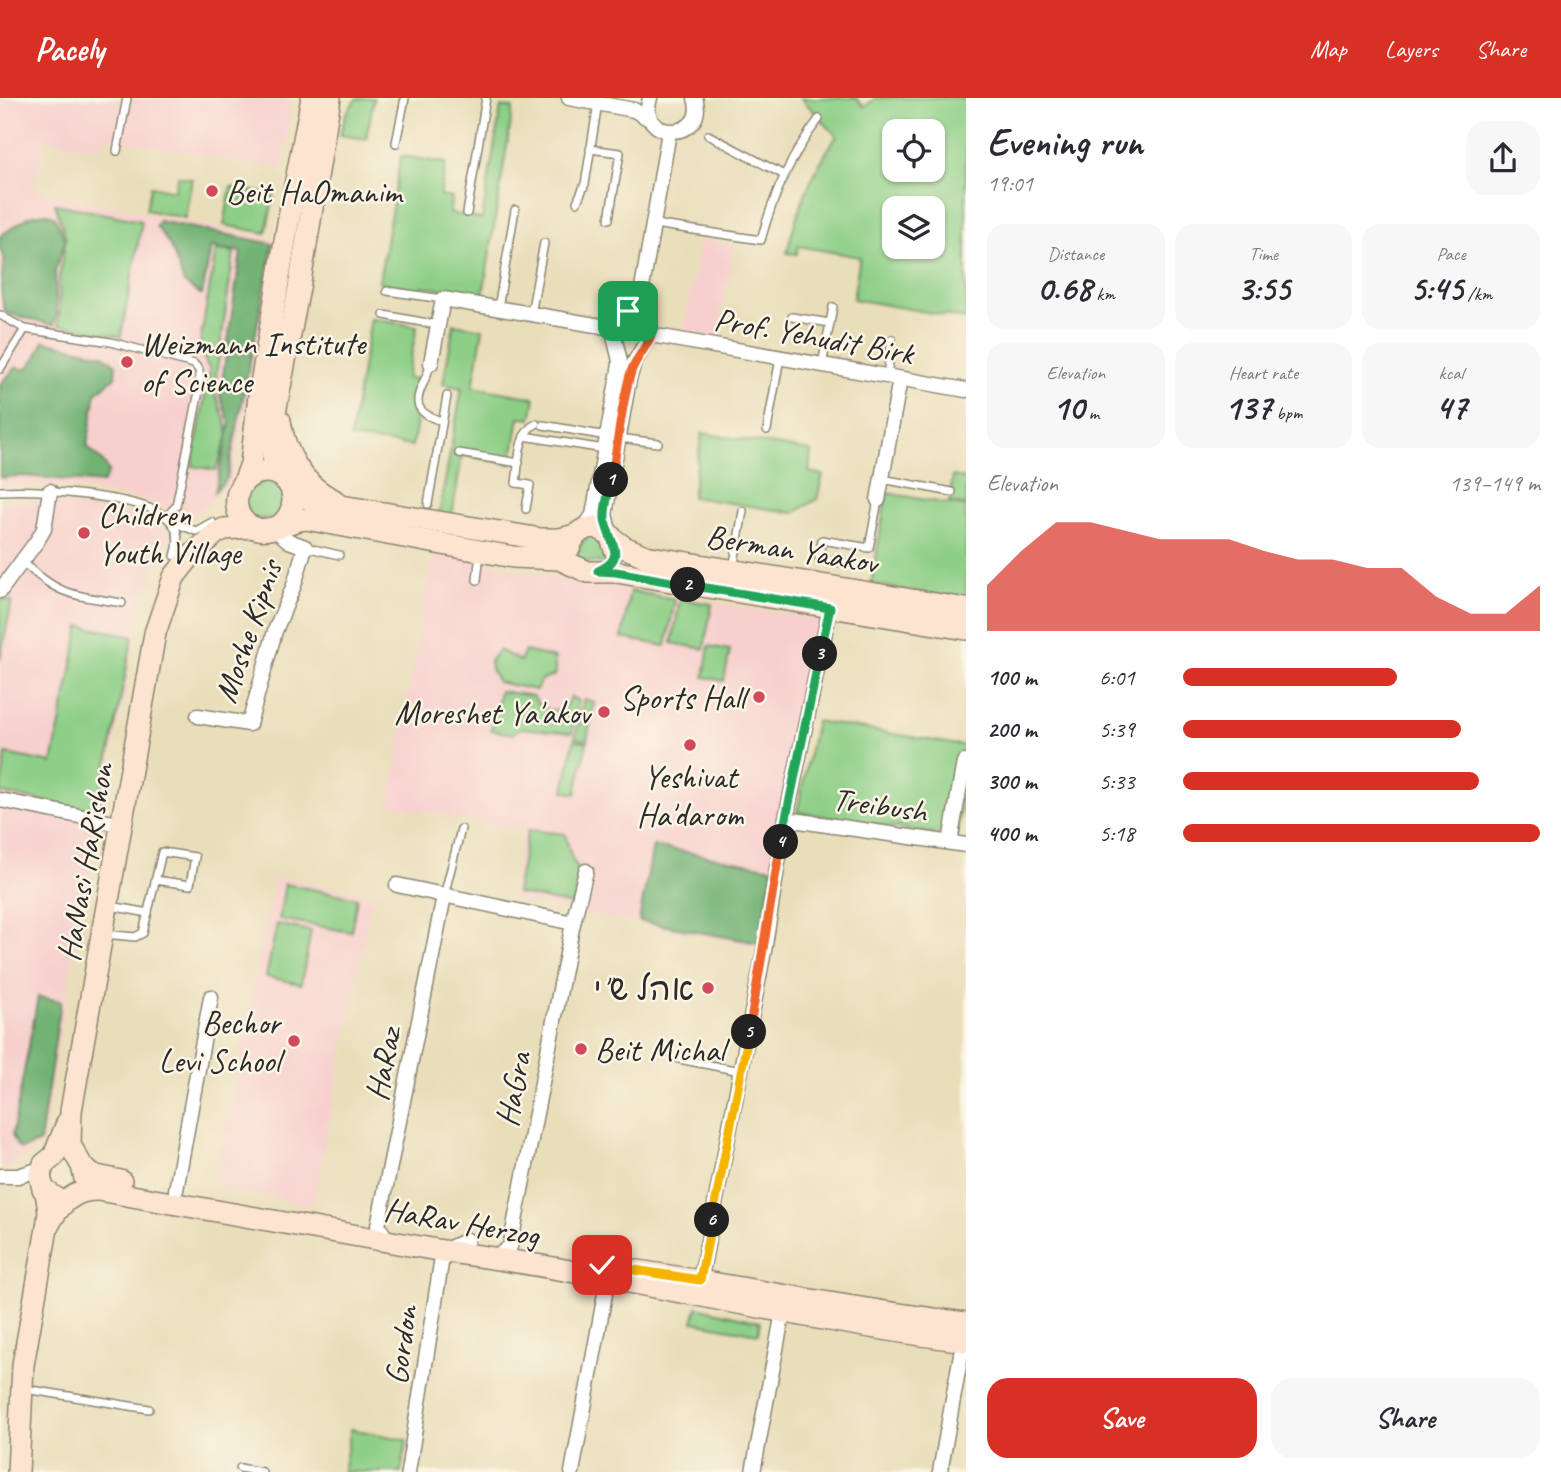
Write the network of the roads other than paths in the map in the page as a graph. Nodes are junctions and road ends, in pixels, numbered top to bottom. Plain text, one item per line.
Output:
1 (127, 98) edge
2 (330, 98) edge
3 (405, 98) edge
4 (486, 98) edge
5 (569, 98) edge
6 (650, 98) edge
7 (695, 98) edge
8 (310, 101) edge
9 (598, 103) junction
10 (818, 119) dead end
11 (651, 120) junction
12 (669, 132) junction
13 (708, 135) dead end
14 (396, 143) dead end
15 (590, 149) junction
16 (117, 151) dead end
17 (784, 175) junction
18 (577, 202) dead end
19 (515, 210) dead end
20 (467, 213) dead end
21 (609, 219) dead end
22 (653, 224) junction
23 (544, 243) dead end
24 (387, 291) dead end
25 (443, 299) junction
26 (833, 307) dead end
27 (498, 309) junction
28 (638, 311) junction
29 (531, 314) junction
30 (0, 315) edge
31 (384, 315) dead end
32 (792, 317) dead end
33 (830, 323) junction
34 (438, 325) junction
35 (25, 329) junction
36 (615, 336) junction
37 (892, 338) dead end
38 (648, 340) junction
39 (780, 358) junction
40 (431, 363) joint
41 (822, 365) junction
42 (0, 369) edge
43 (893, 378) junction
44 (966, 390) edge
45 (279, 396) junction
46 (447, 396) dead end
47 (442, 421) junction
48 (767, 430) dead end
49 (524, 436) junction
50 (610, 441) junction
51 (658, 443) dead end
52 (459, 453) dead end
53 (519, 463) junction
54 (882, 479) junction
55 (288, 484) junction
56 (240, 489) junction
57 (0, 491) edge
58 (50, 491) junction
59 (953, 492) dead end
60 (878, 499) joint
61 (428, 504) dead end
62 (346, 506) junction
63 (526, 509) dead end
64 (743, 511) dead end
65 (168, 519) junction
66 (212, 522) junction
67 (268, 527) junction
68 (580, 532) junction
69 (611, 537) junction
70 (305, 547) junction
71 (480, 551) junction
72 (339, 555) dead end
73 (175, 556) junction
74 (23, 562) junction
75 (864, 566) dead end
76 (589, 569) junction
77 (733, 571) junction
78 (477, 580) dead end
79 (0, 591) edge
80 (122, 603) dead end
81 (830, 608) junction
82 (966, 609) edge
83 (157, 624) junction
84 (966, 629) edge
85 (198, 716) dead end
86 (964, 762) dead end
87 (0, 800) edge
88 (786, 819) junction
89 (122, 825) junction
90 (461, 829) dead end
91 (950, 842) junction
92 (966, 845) edge
93 (586, 871) dead end
94 (155, 880) junction
95 (397, 885) dead end
96 (444, 896) junction
97 (109, 905) junction
98 (148, 913) junction
99 (573, 923) junction
100 (104, 934) junction
101 (211, 997) dead end
102 (679, 1059) dead end
103 (741, 1071) junction
104 (71, 1111) junction
105 (47, 1163) junction
106 (79, 1163) junction
107 (0, 1175) edge
108 (176, 1190) junction
109 (46, 1192) junction
110 (71, 1197) junction
111 (47, 1228) junction
112 (383, 1233) junction
113 (467, 1240) junction
114 (443, 1251) junction
115 (503, 1253) junction
116 (604, 1272) junction
117 (699, 1288) junction
118 (779, 1303) junction
119 (966, 1331) edge
120 (20, 1388) junction
121 (149, 1409) dead end
122 (240, 1468) dead end
123 (18, 1472) edge
124 (262, 1472) edge
125 (408, 1472) edge
126 (572, 1472) edge
127 (753, 1472) edge
128 (940, 1472) edge

1 - 16 lane
2 - 45 street
3 - 14 lane
4 - 20 lane
5 - 9 street
6 - 11 street
7 - 12 street
8 - 56 street
9 - 11 street
9 - 15 lane
10 - 17 lane
11 - 12 street
12 - 22 street
13 - 17 lane
15 - 18 lane
15 - 21 lane
17 - 22 lane
19 - 27 lane
22 - 28 street
23 - 29 lane
24 - 25 lane
25 - 27 street
25 - 34 street
26 - 33 lane
27 - 29 street
28 - 36 street
28 - 38 street
29 - 36 street
30 - 35 lane
31 - 34 lane
32 - 33 lane
33 - 41 lane
34 - 40 street
35 - 42 lane
35 - 65 lane
36 - 38 street
36 - 50 street
37 - 43 lane
38 - 39 street, Prof. Yehudit Birk
38 - 50 street
39 - 41 street, Prof. Yehudit Birk
39 - 48 lane
40 - 47 lane
41 - 43 street, Prof. Yehudit Birk
43 - 44 street, Prof. Yehudit Birk
43 - 54 street
45 - 55 street
45 - 62 street
46 - 47 lane
47 - 61 lane
49 - 50 lane
49 - 50 lane
49 - 53 lane
50 - 51 lane
50 - 68 street
50 - 69 street
52 - 53 lane
53 - 63 lane
54 - 59 lane
54 - 60 street
55 - 56 street
55 - 62 street
55 - 67 street
56 - 66 street, HaNasi HaRishon
56 - 67 street
57 - 58 lane
58 - 65 lane
58 - 74 street
60 - 75 lane
62 - 68 street
64 - 77 lane
65 - 66 lane
65 - 73 lane
66 - 73 street, HaNasi HaRishon
67 - 70 street, Moshe Kipnis
67 - 71 street
67 - 83 street, HaNasi HaRishon
68 - 69 street
68 - 76 street
69 - 76 street
69 - 77 street, Berman Yaakov
70 - 72 lane
70 - 85 street, Moshe Kipnis
71 - 76 street
71 - 78 lane
73 - 83 street, HaNasi HaRishon
74 - 79 street
74 - 80 lane
76 - 81 street
77 - 82 street, Berman Yaakov
81 - 84 street
81 - 88 street
83 - 89 street, HaNasi HaRishon
86 - 91 street
87 - 89 street
88 - 91 street, Treibush
88 - 103 street
89 - 97 street, HaNasi HaRishon
90 - 96 lane
91 - 92 street, Treibush
93 - 99 street, HaGra
94 - 94 lane
94 - 98 lane
95 - 96 street
96 - 99 street
96 - 112 street, HaRaz
97 - 98 lane
97 - 100 street, HaNasi HaRishon
98 - 100 lane
99 - 115 street, HaGra
100 - 104 street, HaNasi HaRishon
101 - 108 street
102 - 103 lane
103 - 117 street
104 - 105 street, HaNasi HaRishon
104 - 106 street, HaNasi HaRishon
105 - 106 street
105 - 107 street
105 - 109 street, HaNasi HaRishon
106 - 108 street, HaRav Herzog
106 - 110 street, HaNasi HaRishon
108 - 112 street, HaRav Herzog
109 - 110 street
109 - 111 street, HaNasi HaRishon
110 - 111 street, HaNasi HaRishon
110 - 112 street, HaRav Herzog
111 - 120 street, HaNasi HaRishon
112 - 113 street, HaRav Herzog
112 - 114 street, HaRav Herzog
113 - 114 street
113 - 115 street, HaRav Herzog
114 - 115 street, HaRav Herzog
114 - 125 street, Gordon
115 - 116 street, HaRav Herzog
116 - 117 street, HaRav Herzog
116 - 126 street
117 - 118 street, HaRav Herzog
118 - 119 street, HaRav Herzog
118 - 127 street
119 - 128 street
120 - 121 lane
120 - 123 street, HaNasi HaRishon
122 - 124 lane

